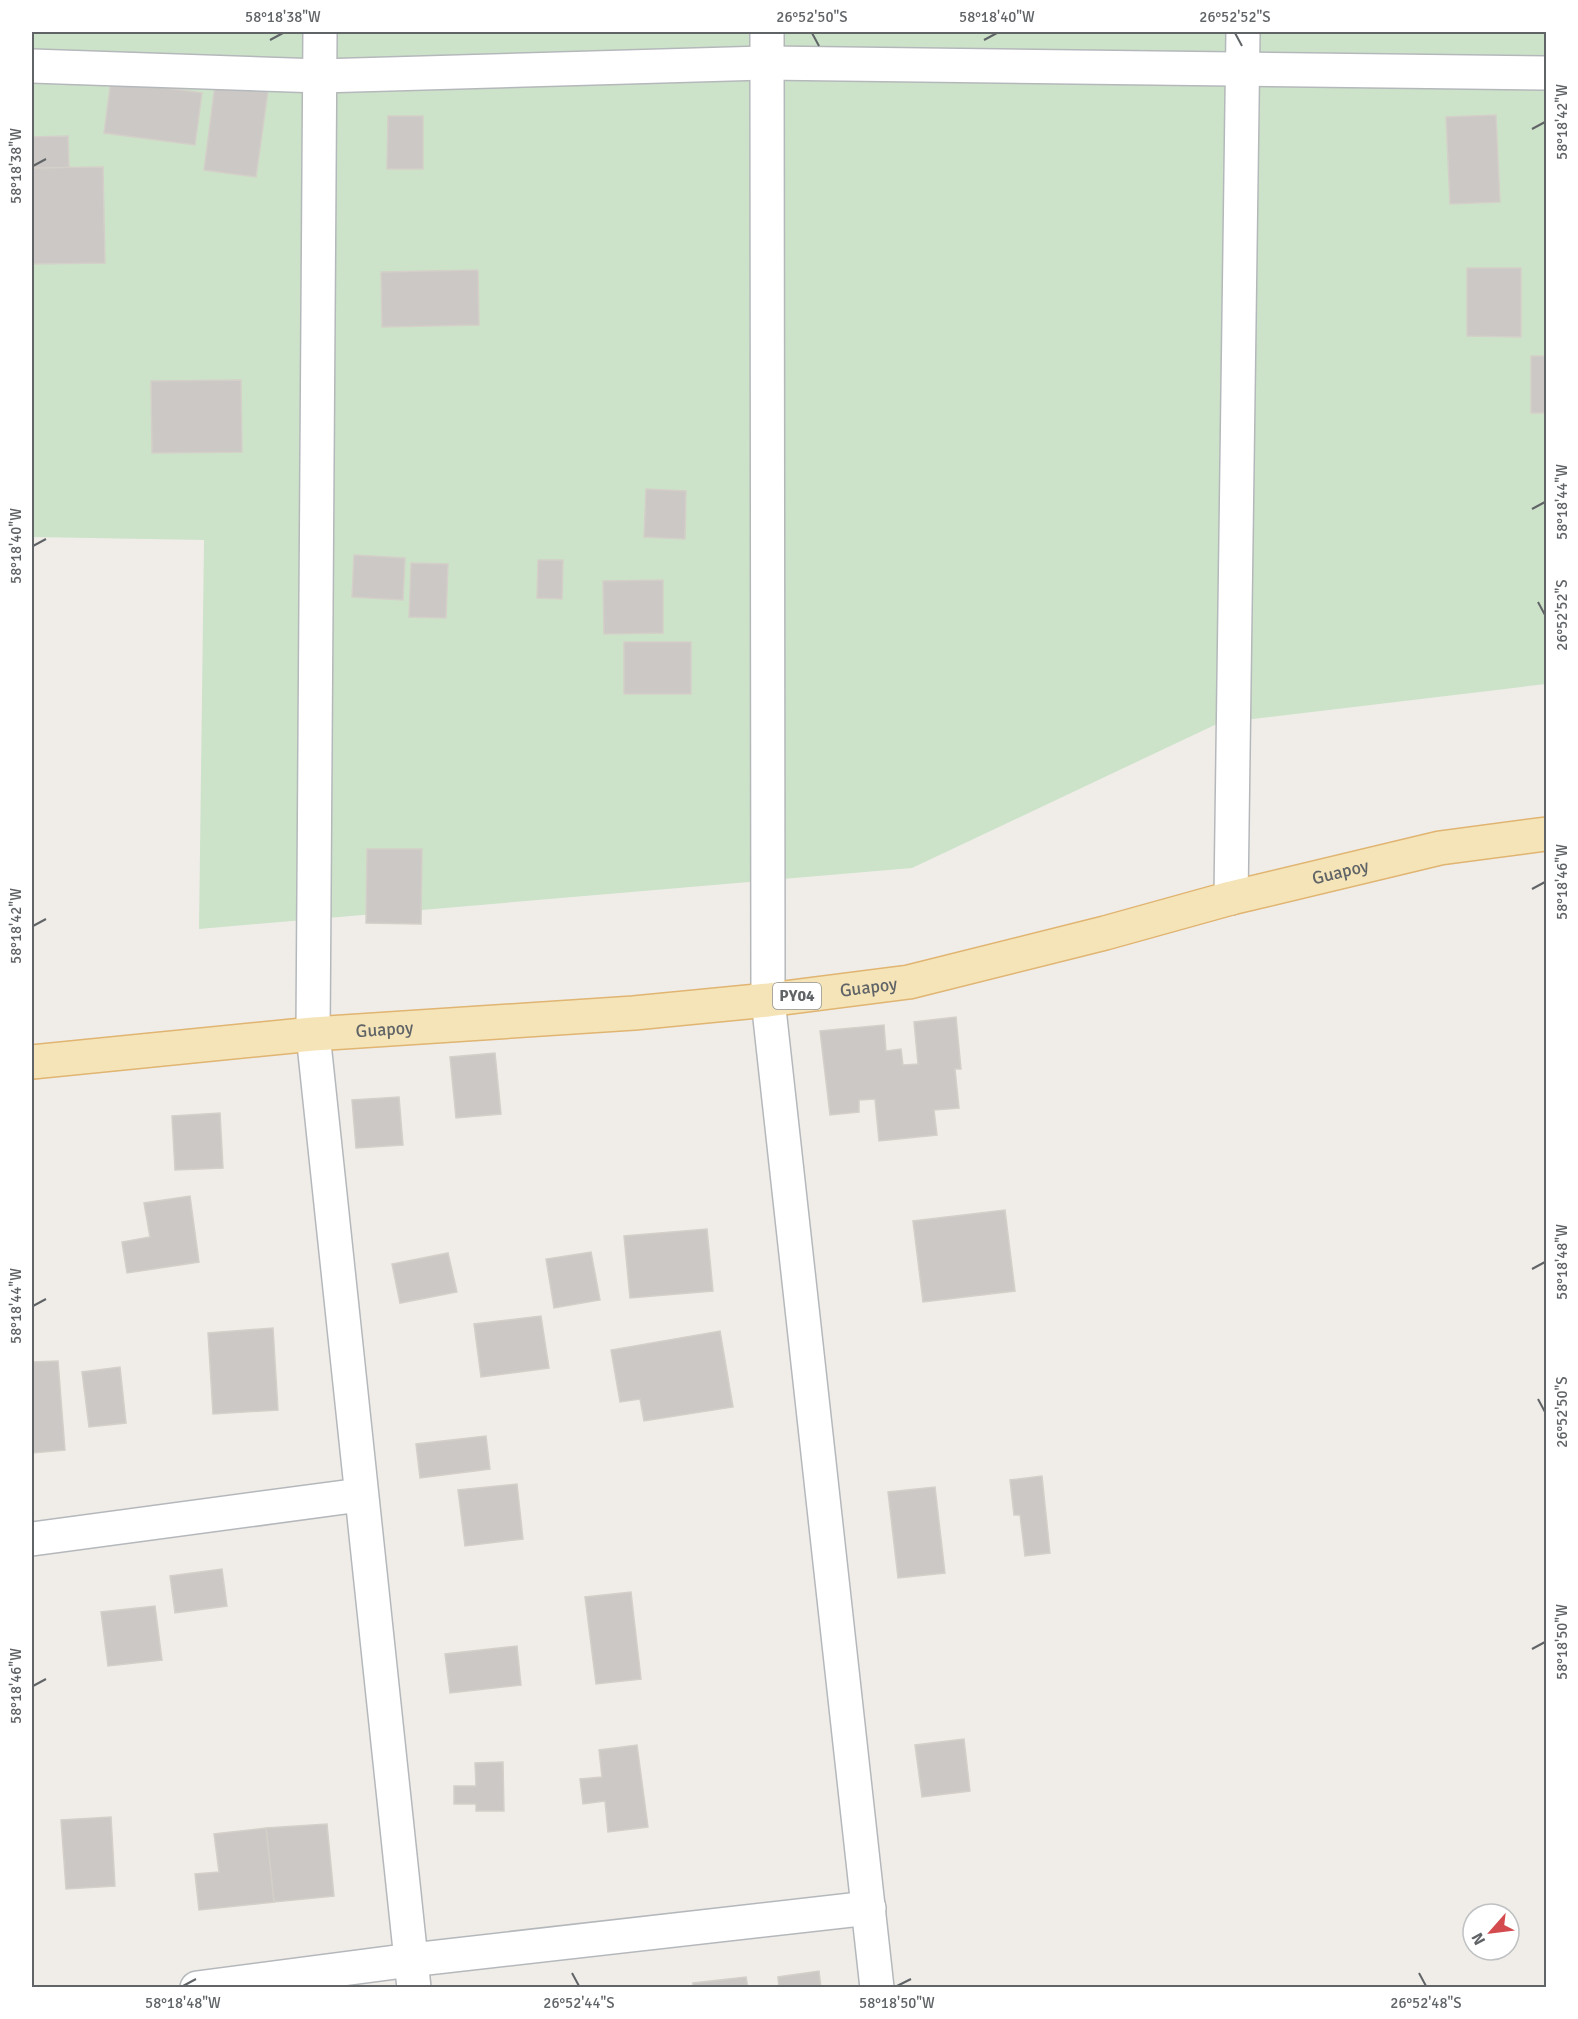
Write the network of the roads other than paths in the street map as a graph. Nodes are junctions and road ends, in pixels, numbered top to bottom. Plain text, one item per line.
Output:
1 (320, 32) edge
2 (1243, 32) edge
3 (766, 47) edge
4 (32, 66) edge
5 (1242, 69) junction
6 (1546, 73) edge
7 (320, 76) junction
8 (1546, 834) edge
9 (1231, 898) junction
10 (768, 1000) junction
11 (313, 1034) junction
12 (32, 1062) edge
13 (360, 1496) junction
14 (32, 1539) edge
15 (869, 1908) junction
16 (412, 1973) edge
17 (197, 1988) edge
18 (878, 1988) edge

1 - 7 street
2 - 5 street
3 - 5 street
3 - 7 street
3 - 10 street
4 - 7 street
5 - 6 street
5 - 9 street
7 - 11 street
8 - 9 main road, Guapoy / PY04
9 - 10 main road, Guapoy / PY04
10 - 11 main road, Guapoy / PY04
10 - 15 street
11 - 12 main road, Guapoy / PY04
11 - 13 street
13 - 14 street
13 - 16 street
15 - 16 street
15 - 18 street
16 - 17 street

